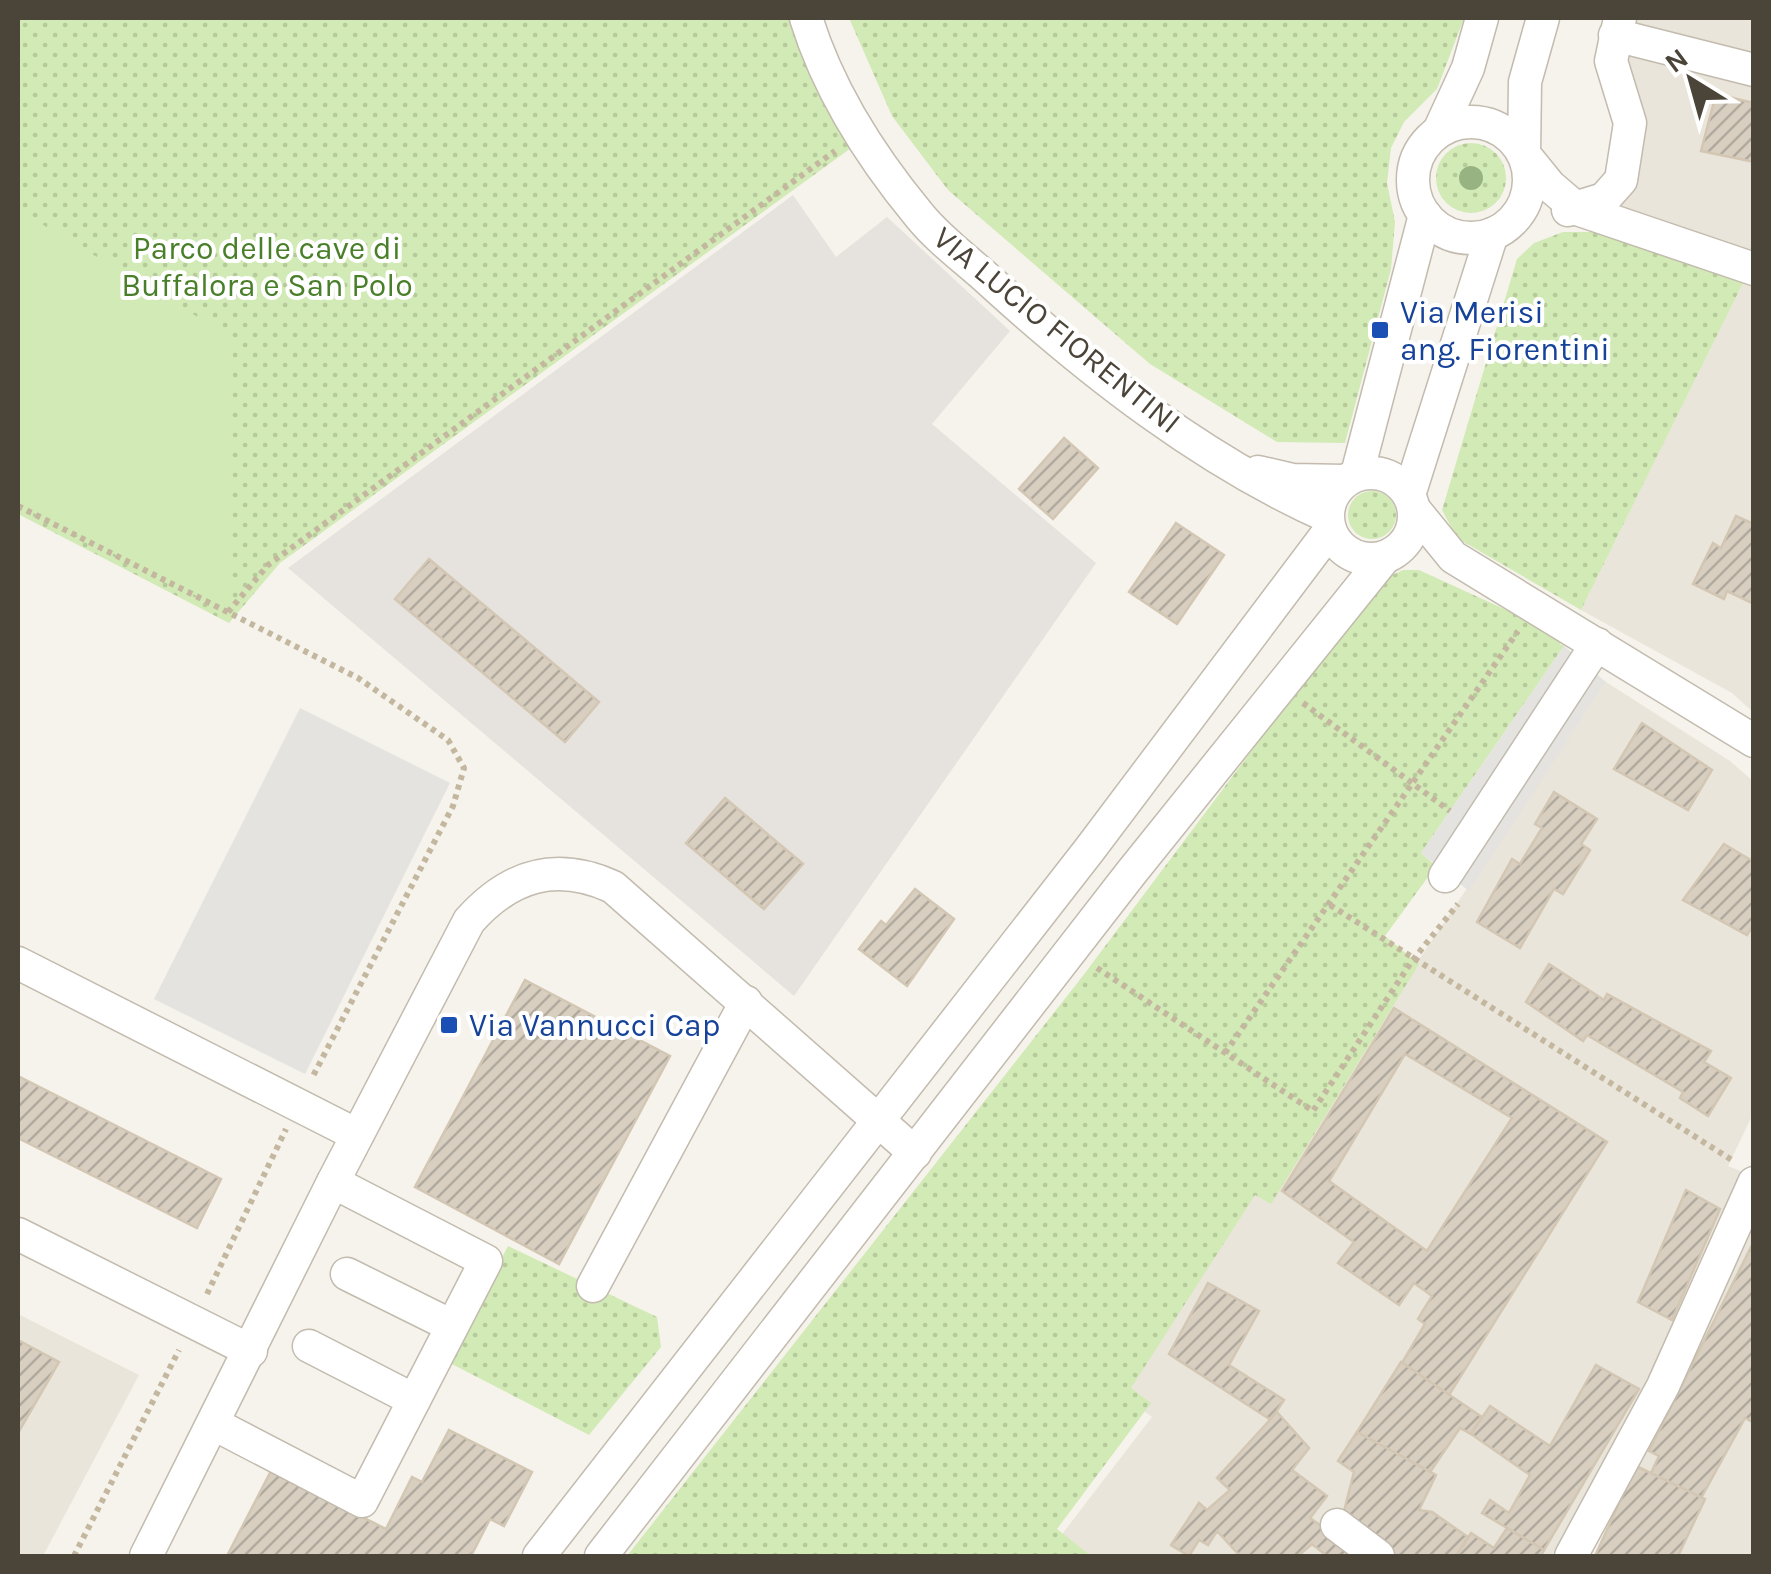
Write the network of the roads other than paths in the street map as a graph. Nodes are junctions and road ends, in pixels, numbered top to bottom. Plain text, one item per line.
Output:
1 (806, 18) edge
2 (1482, 18) edge
3 (1543, 18) edge
4 (1617, 26) edge
5 (1754, 70) edge
6 (1439, 131) junction
7 (1524, 154) junction
8 (1576, 209) junction
9 (1424, 215) junction
10 (1500, 230) junction
11 (1754, 269) edge
12 (1240, 468) junction
13 (1351, 478) junction
14 (1412, 502) junction
15 (1329, 523) junction
16 (1392, 553) junction
17 (1453, 557) junction
18 (1597, 644) junction
19 (1754, 741) edge
20 (1446, 876) dead end
21 (18, 963) edge
22 (746, 1002) junction
23 (878, 1121) junction
24 (357, 1134) junction
25 (915, 1152) junction
26 (1748, 1174) edge
27 (333, 1182) junction
28 (18, 1234) edge
29 (348, 1274) dead end
30 (593, 1286) dead end
31 (452, 1326) junction
32 (309, 1346) dead end
33 (251, 1351) junction
34 (414, 1400) junction
35 (214, 1424) junction
36 (1336, 1525) dead end
37 (146, 1556) edge
38 (539, 1556) edge
39 (601, 1556) edge
40 (1378, 1556) edge
41 (1571, 1556) edge

1 - 12 street, VIA LUCIO FIORENTINI
2 - 6 street
3 - 7 street
4 - 5 street
4 - 8 street
6 - 7 street
6 - 9 street
7 - 8 street
7 - 10 street
8 - 10 street
8 - 11 street
9 - 10 street
9 - 13 street
10 - 14 street
12 - 13 street, VIA LUCIO FIORENTINI
12 - 15 street, VIA LUCIO FIORENTINI
13 - 14 street
13 - 15 street
14 - 16 street
14 - 17 street
15 - 16 street
15 - 23 street
16 - 17 street
16 - 25 street
17 - 18 street
18 - 19 street
18 - 20 street
21 - 24 street
22 - 23 street
22 - 24 street
22 - 30 street
23 - 25 street
23 - 38 street
24 - 27 street
25 - 39 street
26 - 41 street
27 - 31 street
27 - 33 street
28 - 33 street
29 - 31 street
31 - 34 street
32 - 34 street
33 - 35 street
34 - 35 street
35 - 37 street
36 - 40 street

